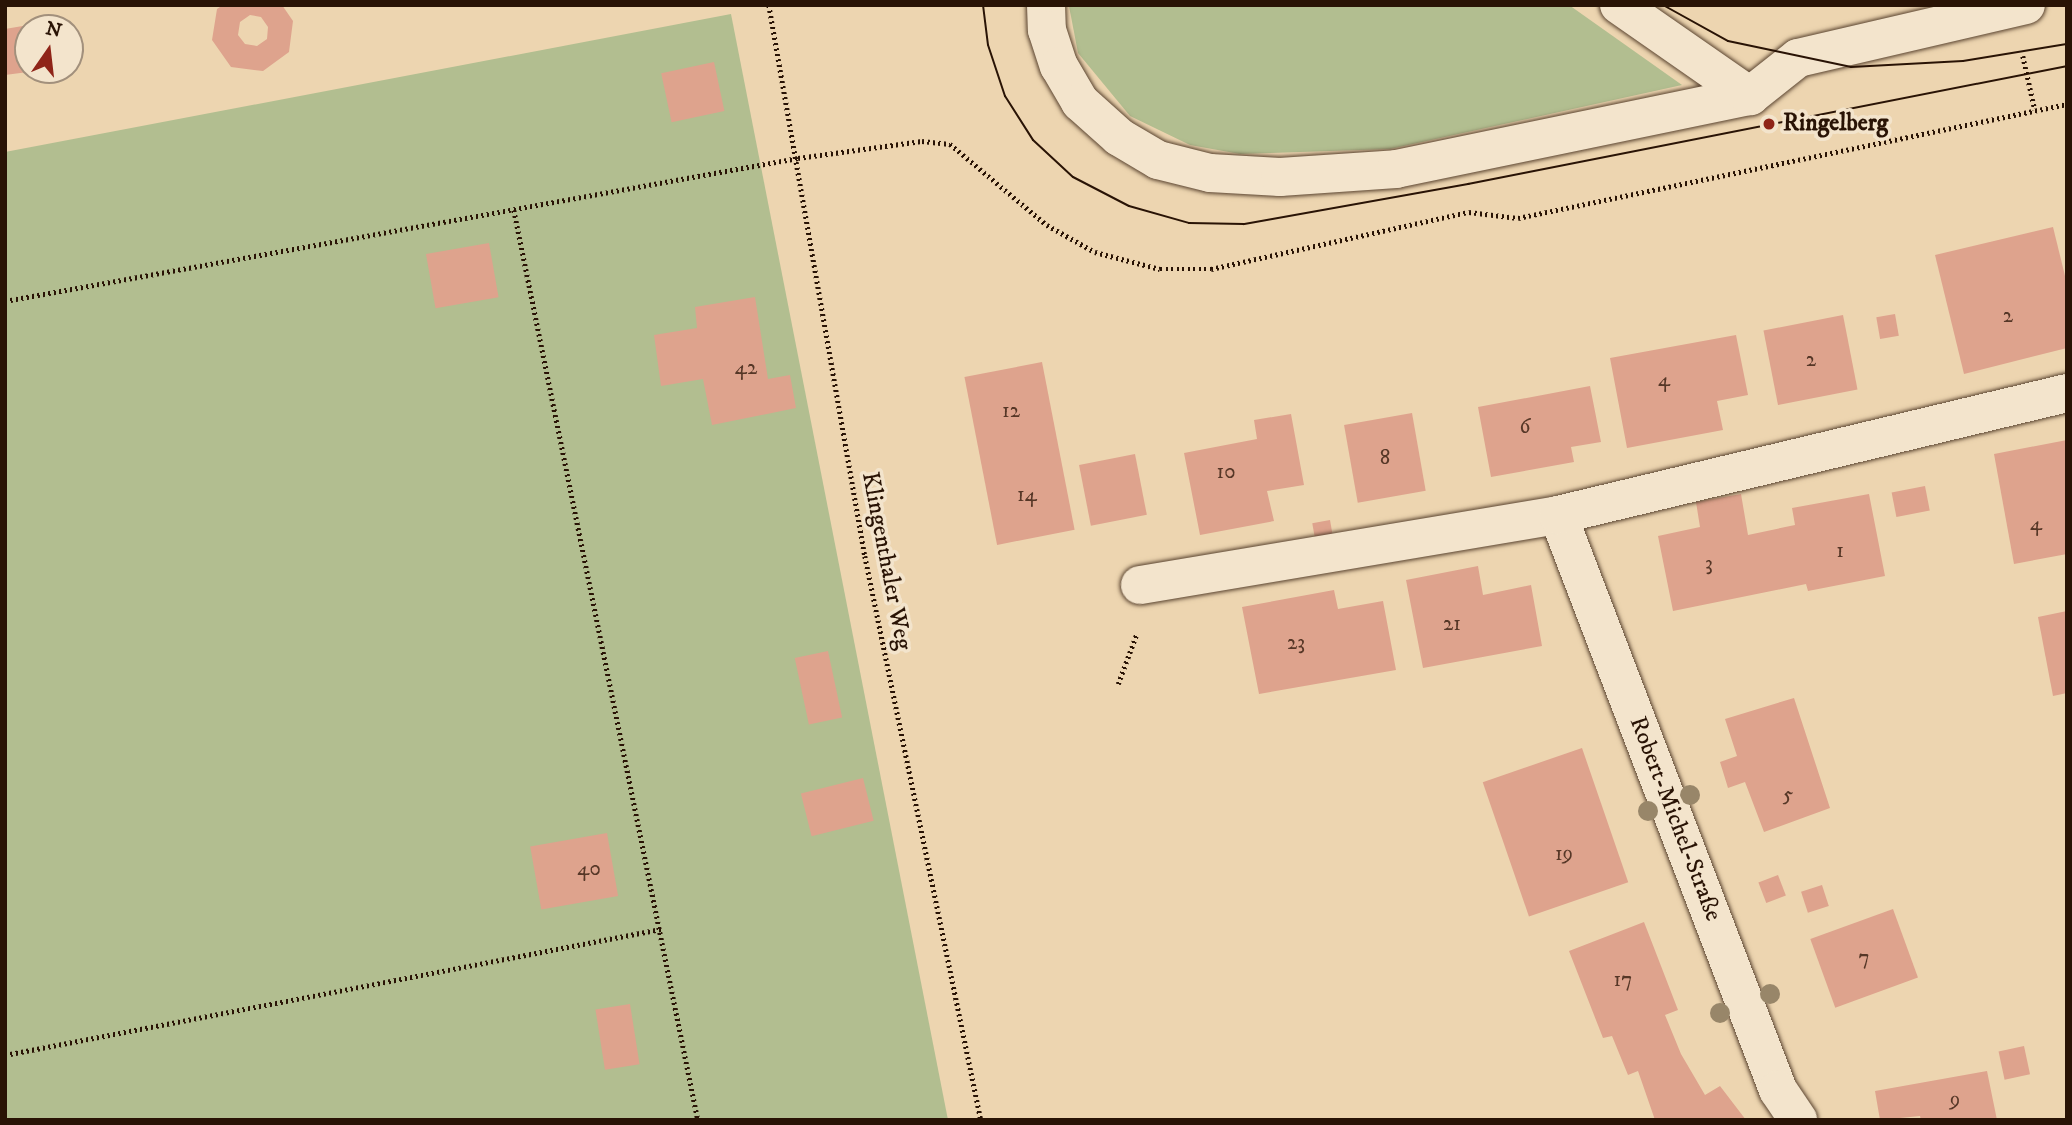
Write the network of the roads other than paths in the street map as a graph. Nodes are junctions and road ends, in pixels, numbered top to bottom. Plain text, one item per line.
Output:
1 (1046, 5) edge
2 (1619, 5) edge
3 (2019, 7) edge
4 (1750, 96) junction
5 (2067, 393) edge
6 (1558, 515) junction
7 (1140, 585) dead end
8 (1798, 1120) edge

1 - 4 street
2 - 4 street
3 - 4 street
5 - 6 street
6 - 7 street
6 - 8 street, Robert-Michel-Straße

